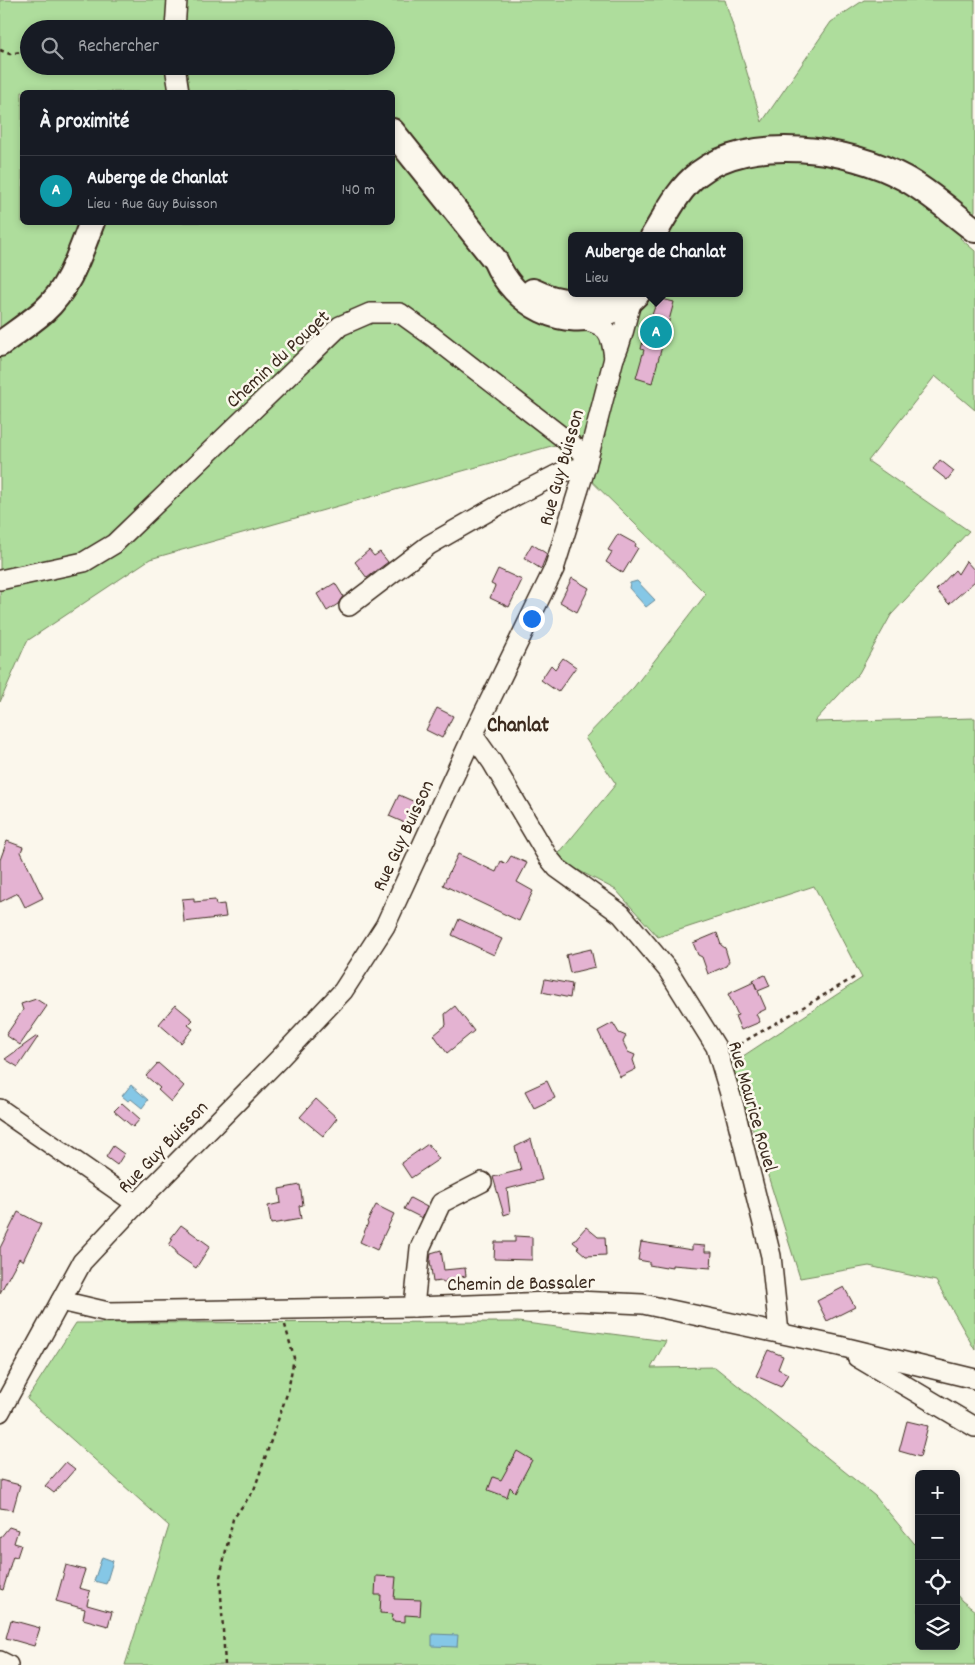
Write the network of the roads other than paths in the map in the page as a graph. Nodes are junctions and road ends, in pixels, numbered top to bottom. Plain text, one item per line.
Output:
1 (178, 0) edge
2 (176, 20) edge
3 (176, 75) edge
4 (179, 90) edge
5 (395, 135) edge
6 (91, 225) edge
7 (664, 229) edge
8 (975, 230) edge
9 (495, 260) junction
10 (617, 306) edge
11 (0, 344) edge
12 (587, 462) junction
13 (0, 580) edge
14 (349, 606) dead end
15 (474, 735) junction
16 (0, 1109) edge
17 (482, 1182) dead end
18 (137, 1204) junction
19 (61, 1301) junction
20 (414, 1307) junction
21 (779, 1334) junction
22 (839, 1346) junction
23 (975, 1379) edge
24 (0, 1412) edge
25 (975, 1426) edge
26 (0, 1661) edge
27 (8, 1665) edge

1 - 2 street
3 - 4 street
5 - 9 main road
6 - 11 main road
7 - 8 main road
9 - 10 main road
9 - 10 main road
10 - 12 street, Rue Guy Buisson
12 - 13 street, Chemin du Pouget
12 - 14 street
12 - 15 street, Rue Guy Buisson
15 - 18 street, Rue Guy Buisson
15 - 21 street, Rue Maurice Rouel
16 - 18 street
17 - 20 street
18 - 19 street, Rue Guy Buisson
19 - 20 street, Chemin de Bassaler
19 - 24 street, Rue Guy Buisson
20 - 21 street, Chemin de Bassaler
21 - 22 street, Chemin de Bassaler
22 - 23 street, Chemin de Bassaler
22 - 25 street
26 - 27 street

